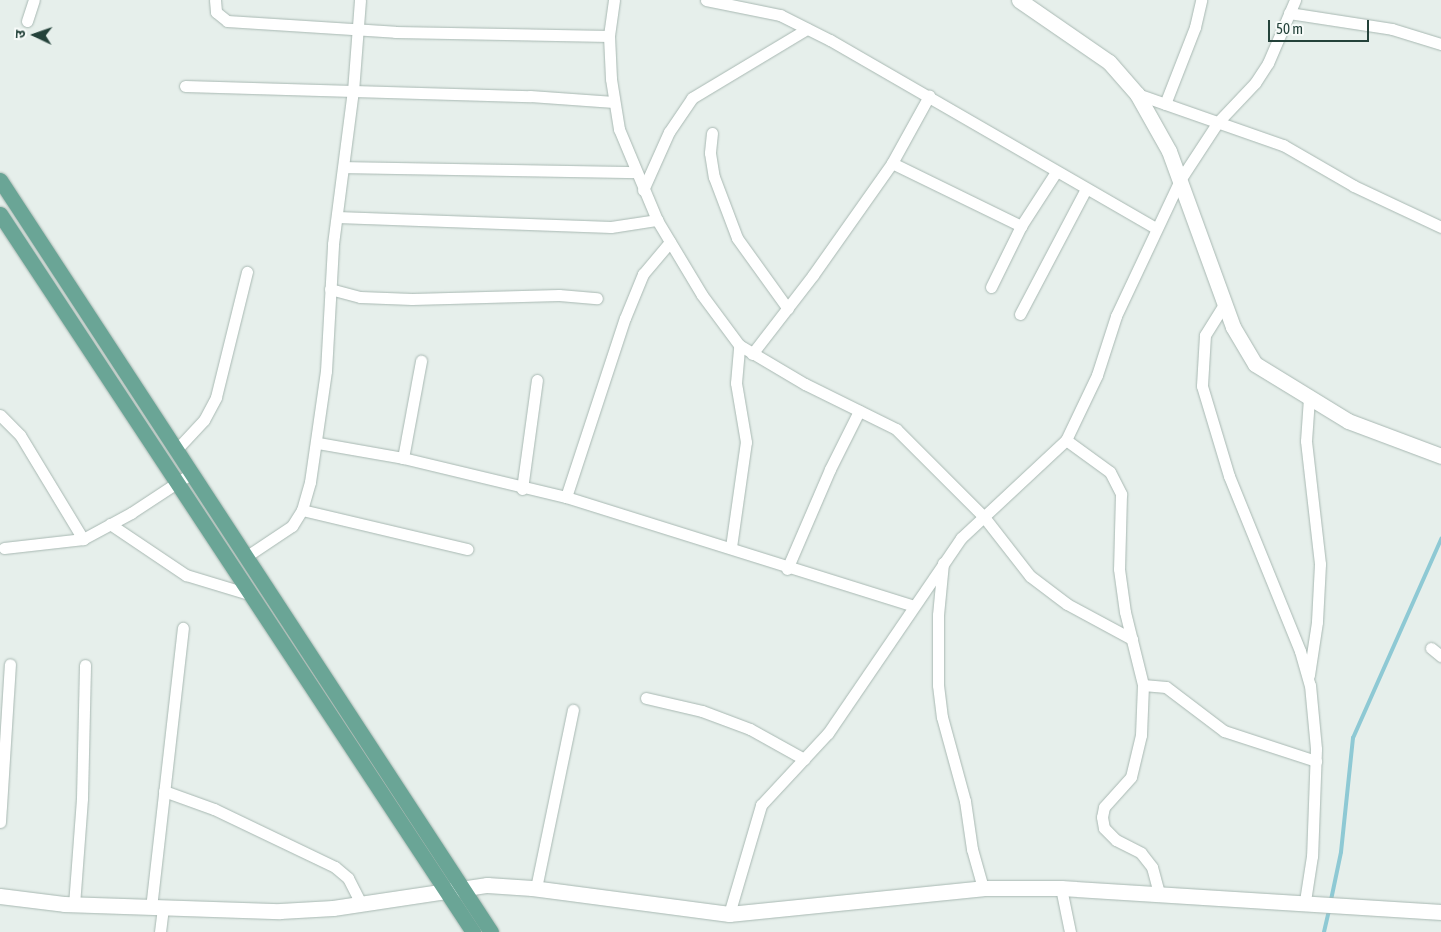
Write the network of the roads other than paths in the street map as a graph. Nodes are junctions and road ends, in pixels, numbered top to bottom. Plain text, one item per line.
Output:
1 (34, 0) edge
2 (215, 0) edge
3 (360, 0) edge
4 (614, 0) edge
5 (706, 0) edge
6 (1019, 0) edge
7 (1201, 0) edge
8 (1295, 0) edge
9 (1288, 13) junction
10 (27, 21) dead end
11 (808, 29) junction
12 (358, 30) junction
13 (609, 36) junction
14 (1441, 44) edge
15 (185, 86) dead end
16 (353, 90) junction
17 (1137, 94) junction
18 (929, 96) junction
19 (614, 102) junction
20 (1166, 104) junction
21 (1218, 122) junction
22 (712, 133) dead end
23 (892, 162) junction
24 (344, 167) junction
25 (635, 172) junction
26 (1056, 172) junction
27 (0, 180) edge
28 (1180, 180) junction
29 (1086, 189) junction
30 (643, 190) junction
31 (0, 214) edge
32 (337, 217) junction
33 (657, 220) junction
34 (1021, 226) junction
35 (1441, 227) edge
36 (1155, 228) junction
37 (670, 242) junction
38 (247, 272) dead end
39 (991, 287) dead end
40 (330, 289) junction
41 (597, 298) dead end
42 (1225, 303) junction
43 (788, 309) junction
44 (1020, 314) dead end
45 (97, 328) junction
46 (80, 337) junction
47 (739, 345) junction
48 (752, 354) junction
49 (421, 361) dead end
50 (537, 380) dead end
51 (1309, 398) junction
52 (859, 411) junction
53 (0, 415) edge
54 (1066, 440) junction
55 (318, 443) junction
56 (176, 450) junction
57 (1441, 456) edge
58 (403, 458) junction
59 (192, 473) junction
60 (178, 482) junction
61 (522, 489) junction
62 (566, 498) junction
63 (302, 510) junction
64 (984, 517) junction
65 (110, 524) junction
66 (83, 538) junction
67 (731, 547) junction
68 (4, 548) dead end
69 (467, 549) dead end
70 (247, 556) junction
71 (943, 560) junction
72 (787, 569) junction
73 (252, 595) junction
74 (913, 606) junction
75 (183, 628) dead end
76 (1132, 639) junction
77 (1431, 648) dead end
78 (1441, 656) edge
79 (10, 664) dead end
80 (86, 665) dead end
81 (1309, 680) junction
82 (1143, 685) junction
83 (646, 698) dead end
84 (573, 710) dead end
85 (804, 759) junction
86 (1316, 761) junction
87 (164, 791) junction
88 (0, 822) edge
89 (461, 888) junction
90 (536, 888) junction
91 (983, 888) junction
92 (1061, 888) junction
93 (444, 890) junction
94 (1159, 894) junction
95 (0, 896) edge
96 (1306, 902) junction
97 (361, 903) junction
98 (74, 905) junction
99 (157, 908) junction
100 (1441, 912) edge
101 (729, 914) junction
102 (160, 932) edge
103 (473, 932) edge
104 (492, 932) edge
105 (1070, 932) edge

1 - 10 street
2 - 12 street
3 - 12 street
4 - 13 street
5 - 11 street
6 - 17 main road
7 - 20 street
8 - 9 street
9 - 14 street
9 - 21 street
11 - 18 street
11 - 30 street
12 - 13 street
12 - 16 street
13 - 19 street
15 - 16 street
16 - 19 street
16 - 24 street
17 - 20 street
17 - 28 main road
18 - 23 street
18 - 26 street
19 - 25 street
20 - 21 street
21 - 28 street
21 - 35 street
22 - 43 street
23 - 34 street
23 - 43 street
24 - 25 street
24 - 32 street
25 - 30 street
26 - 29 street
26 - 34 street
27 - 45 main road
28 - 36 street
28 - 42 main road
29 - 36 street
29 - 44 street
30 - 33 street
31 - 46 main road
32 - 33 street
32 - 40 street
33 - 37 street
34 - 39 street
36 - 54 street
37 - 47 street
37 - 62 street
38 - 56 street
40 - 41 street
40 - 55 street
42 - 51 main road
42 - 81 street
43 - 48 street
45 - 46 main road
45 - 56 main road
46 - 60 main road
47 - 48 street
47 - 67 street
48 - 52 street
49 - 58 street
50 - 61 street
51 - 57 main road
51 - 81 street
52 - 64 street
52 - 72 street
53 - 66 street
54 - 64 street
54 - 76 street
55 - 58 street
55 - 63 street
56 - 59 main road
58 - 61 street
59 - 60 street
59 - 70 main road
60 - 65 street
60 - 73 main road
61 - 62 street
62 - 67 street
63 - 69 street
63 - 70 street
64 - 71 street
64 - 76 street
65 - 66 street
65 - 73 street
66 - 68 street
67 - 72 street
70 - 89 main road
71 - 74 street
71 - 91 street
72 - 74 street
73 - 93 main road
74 - 85 street
75 - 87 street
76 - 82 street
77 - 78 street
79 - 88 street
80 - 98 street
81 - 86 street
82 - 86 street
82 - 94 street
83 - 85 street
84 - 90 street
85 - 101 street
86 - 96 street
87 - 97 street
87 - 99 street
89 - 90 main road
89 - 93 main road
89 - 104 main road
90 - 101 main road
91 - 92 main road
91 - 101 main road
92 - 94 main road
92 - 105 street
93 - 97 main road
93 - 103 main road
94 - 96 main road
95 - 98 main road
96 - 100 main road
97 - 99 main road
98 - 99 main road
99 - 102 street

